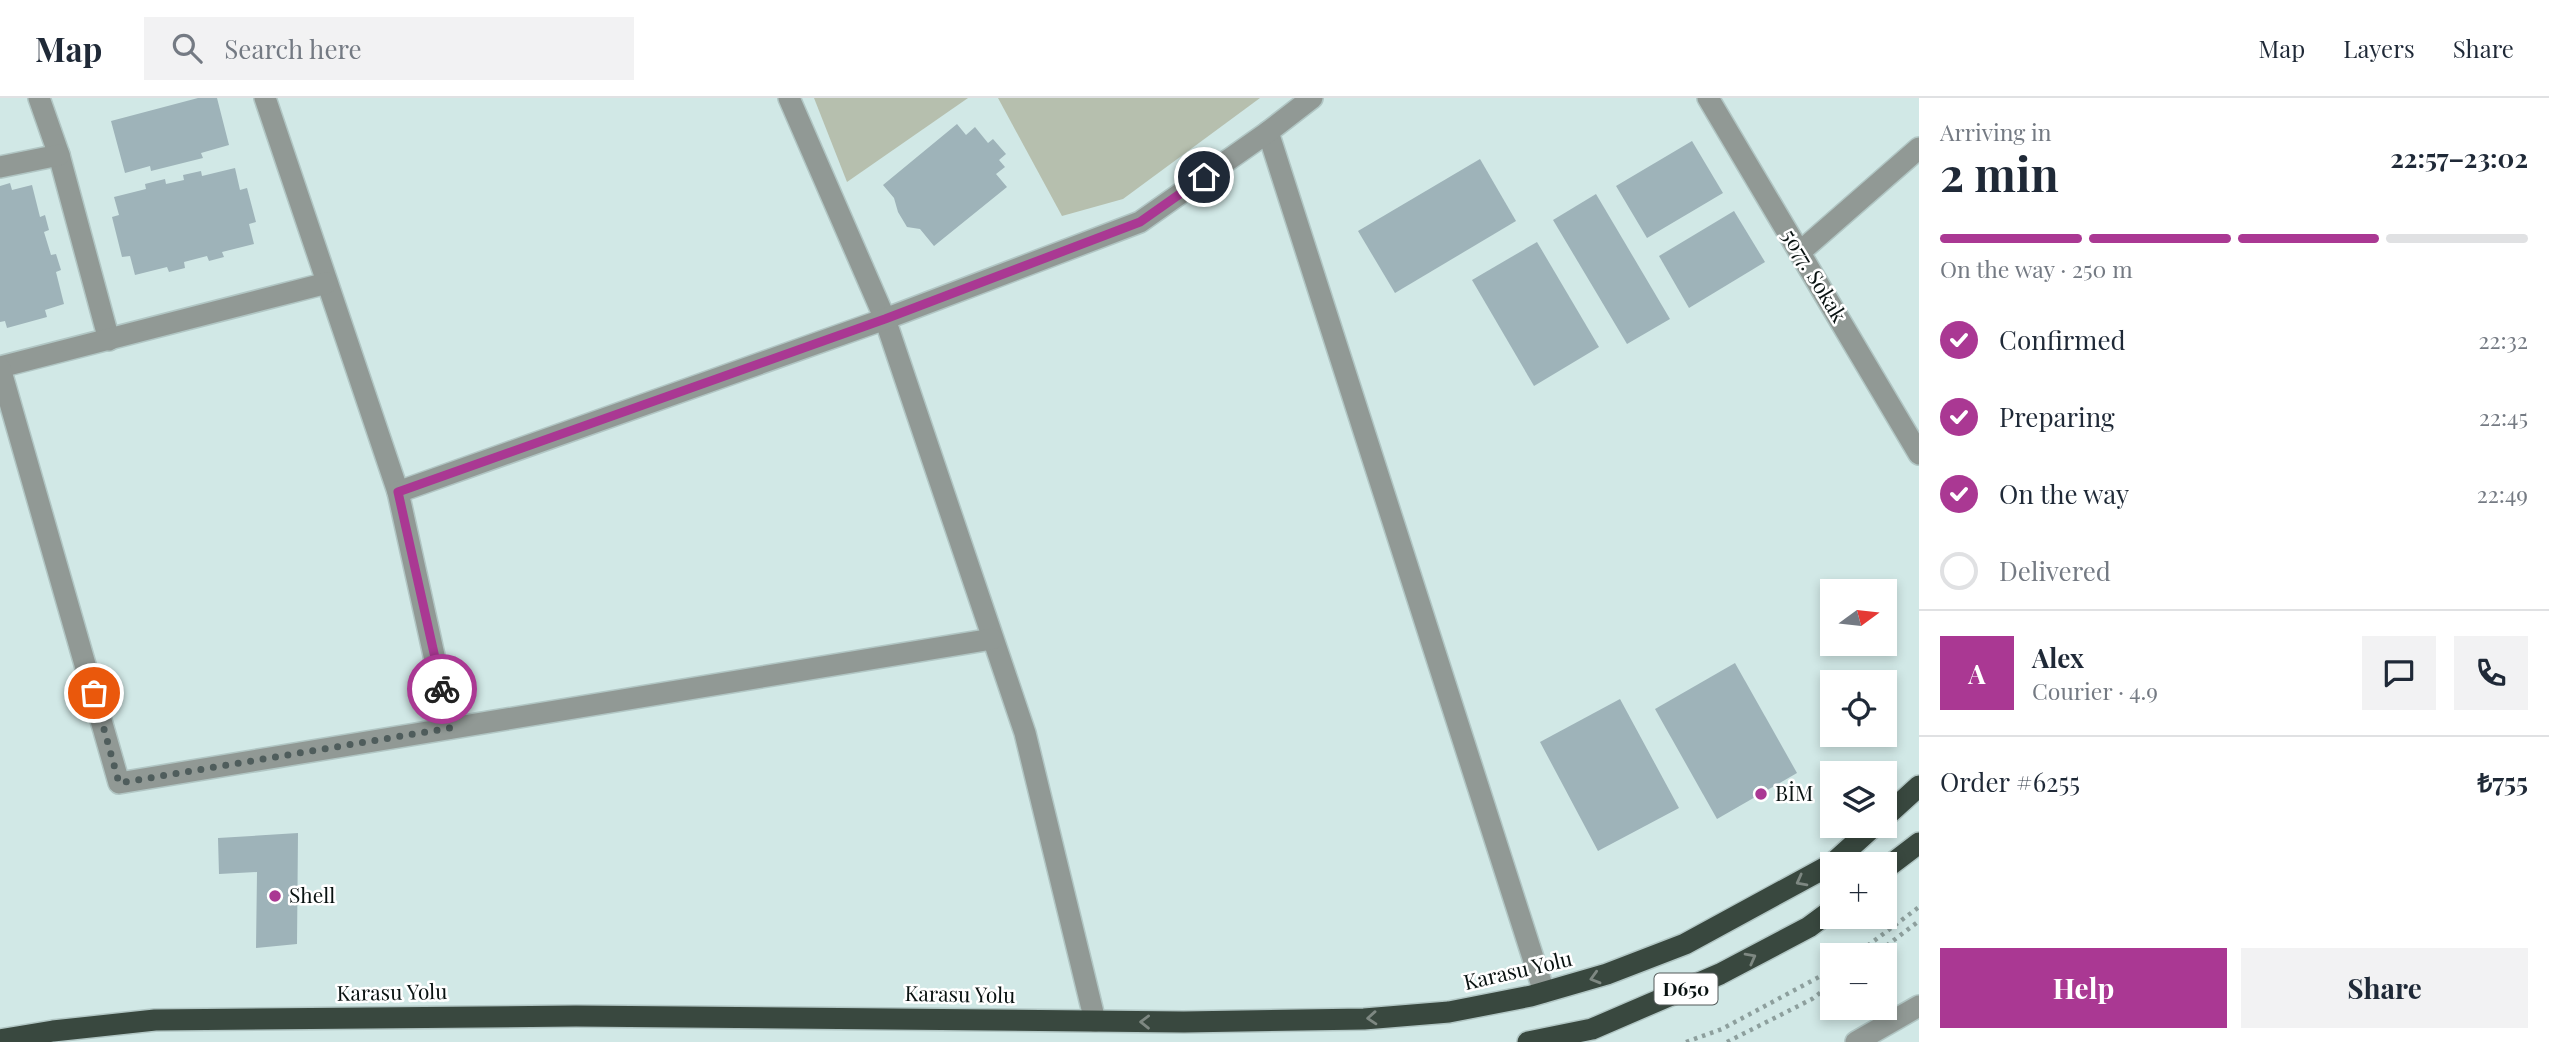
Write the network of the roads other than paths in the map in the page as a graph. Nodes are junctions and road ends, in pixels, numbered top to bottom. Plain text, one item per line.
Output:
1 (39, 98) edge
2 (265, 98) edge
3 (789, 98) edge
4 (1312, 98) edge
5 (1709, 98) edge
6 (1268, 132) junction
7 (1919, 148) edge
8 (59, 155) junction
9 (0, 167) edge
10 (1800, 252) junction
11 (327, 283) junction
12 (885, 319) junction
13 (108, 340) junction
14 (0, 367) edge
15 (1919, 454) edge
16 (398, 492) junction
17 (992, 639) junction
18 (450, 728) junction
19 (1919, 786) edge
20 (1897, 806) edge
21 (1861, 838) edge
22 (1919, 843) edge
23 (1897, 860) edge
24 (1820, 919) edge
25 (1544, 992) junction
26 (1919, 1006) edge
27 (1095, 1021) junction
28 (0, 1040) edge
29 (1528, 1042) edge
30 (1856, 1042) edge

1 - 8 street
2 - 11 street
3 - 12 street
4 - 6 street
5 - 10 street, 5077. Sokak
6 - 12 street
6 - 25 street
7 - 10 street
8 - 9 street
8 - 13 street
10 - 15 street, 5077. Sokak
11 - 13 street
11 - 16 street
12 - 16 street
12 - 17 street
13 - 14 street
14 - 18 street
16 - 18 street
17 - 18 street
17 - 27 street
19 - 20 highway
21 -> 25 highway, Karasu Yolu / D650
22 - 23 highway
29 -> 24 highway, D650
25 -> 27 highway, Karasu Yolu / D650
26 - 30 street
27 - 28 highway, Karasu Yolu / D650

